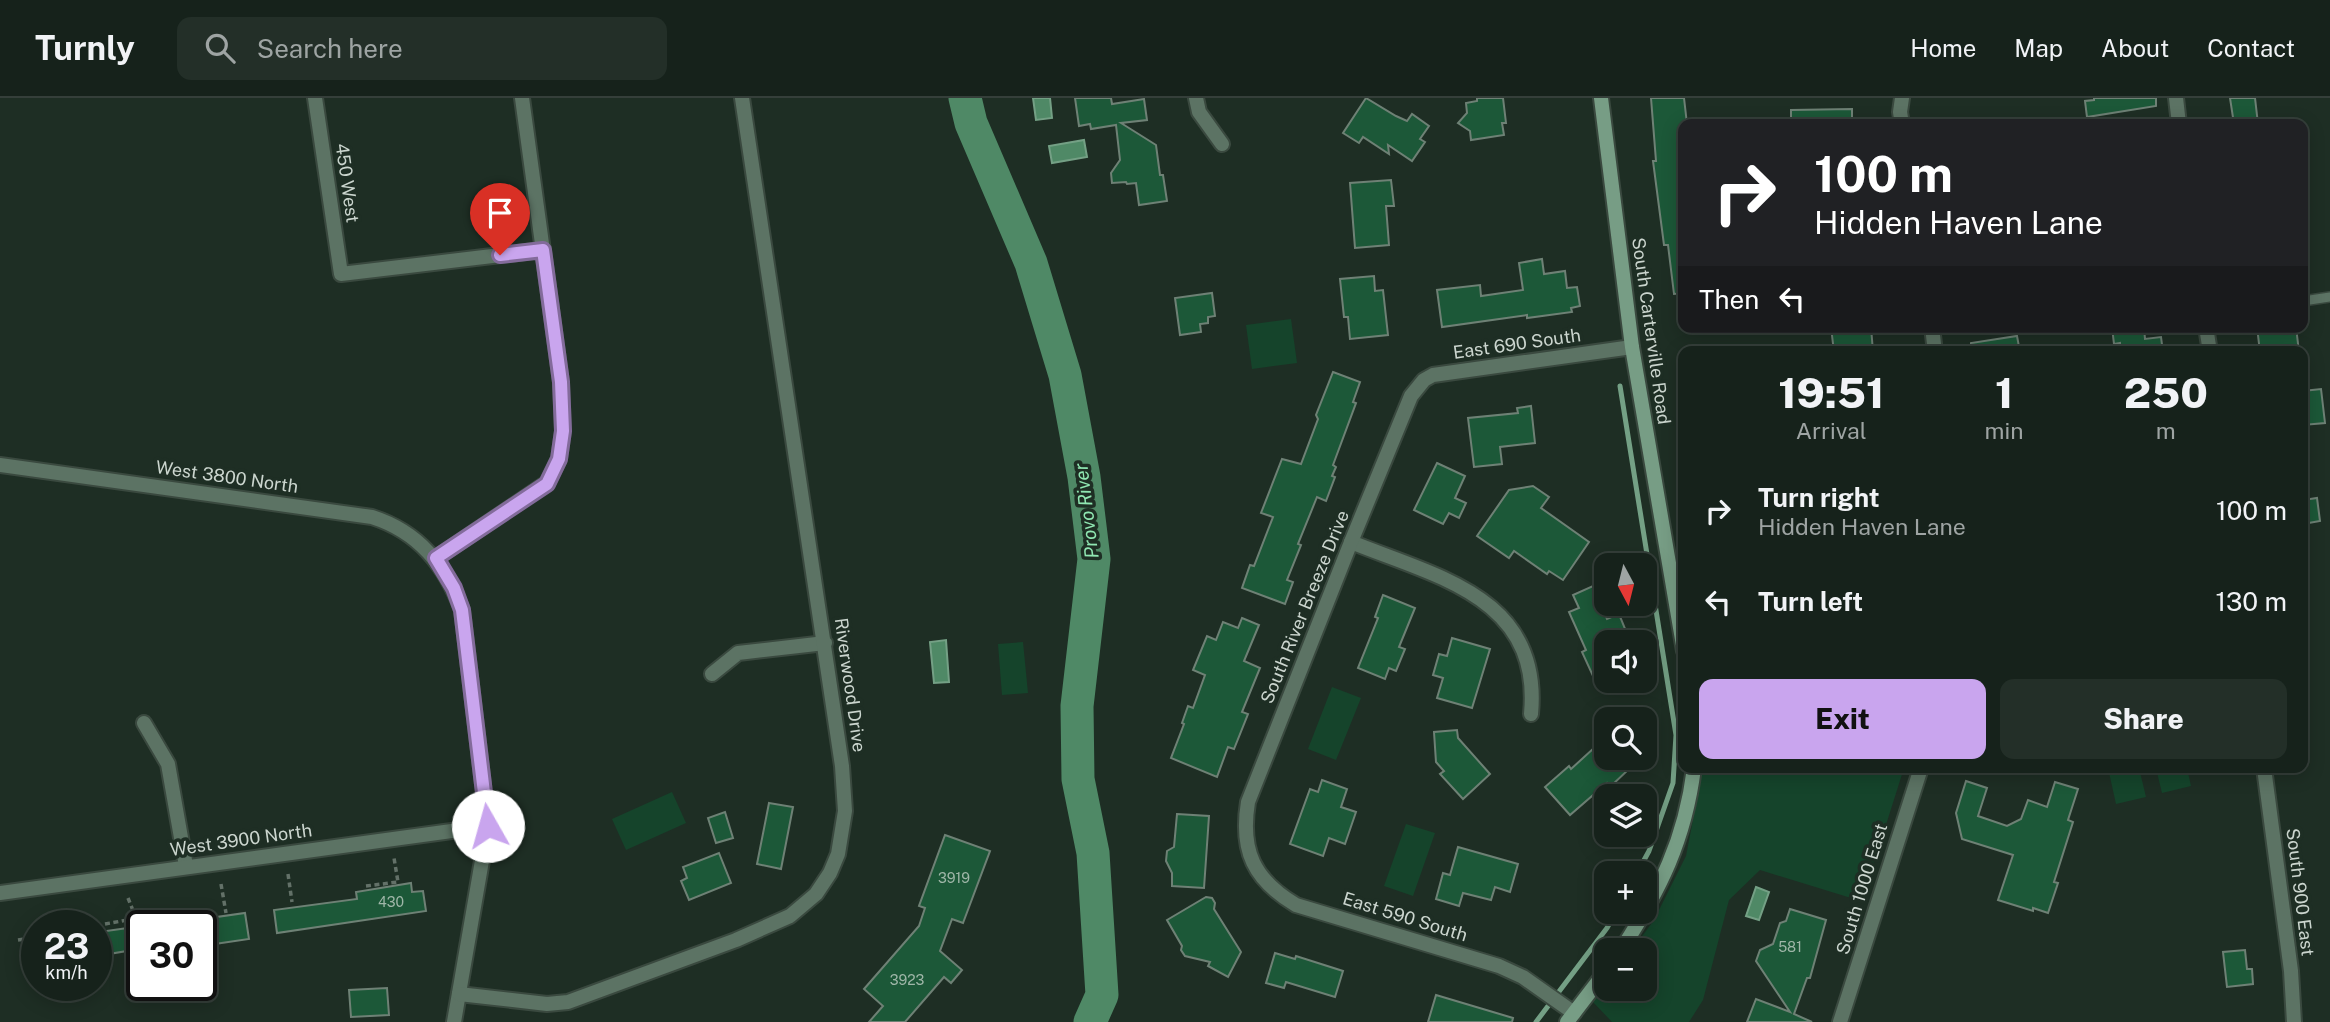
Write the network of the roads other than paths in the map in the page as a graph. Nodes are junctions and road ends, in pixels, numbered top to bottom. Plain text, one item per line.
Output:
1 (315, 98) edge
2 (522, 98) edge
3 (742, 98) edge
4 (1196, 98) edge
5 (1601, 98) edge
6 (1902, 98) edge
7 (2176, 98) edge
8 (1901, 119) edge
9 (2178, 119) edge
10 (1222, 144) dead end
11 (543, 250) junction
12 (2330, 297) edge
13 (2308, 299) edge
14 (1632, 347) junction
15 (1414, 392) joint
16 (0, 465) edge
17 (1351, 542) junction
18 (436, 558) junction
19 (1678, 616) edge
20 (825, 643) junction
21 (712, 674) dead end
22 (1531, 714) dead end
23 (144, 723) dead end
24 (1694, 773) edge
25 (1918, 773) edge
26 (2265, 773) edge
27 (488, 826) junction
28 (1246, 840) joint
29 (186, 866) junction
30 (0, 893) edge
31 (1629, 938) edge
32 (1594, 986) edge
33 (458, 994) junction
34 (1570, 1017) edge
35 (454, 1022) edge
36 (1840, 1022) edge
37 (2294, 1022) edge

1 - 11 street, 450 West
2 - 11 street
3 - 20 street, Riverwood Drive
4 - 10 street
5 - 14 street, South Carterville Road
6 - 8 street
7 - 9 street
11 - 18 street
12 - 13 lane
14 - 15 street, East 690 South
14 - 19 street, South Carterville Road
15 - 17 street, South River Breeze Drive
16 - 18 street, West 3800 North
17 - 22 street
17 - 28 street, South River Breeze Drive
18 - 27 street, West 3800 North
20 - 21 street
20 - 33 street, Riverwood Drive
23 - 29 street
24 - 31 street
25 - 36 street, South 1000 East
26 - 37 street, South 900 East
27 - 29 street, West 3900 North
27 - 33 street, West 3800 North
28 - 34 street, East 590 South
29 - 30 street, West 3900 North
32 - 34 street
33 - 35 street, West 3800 North

